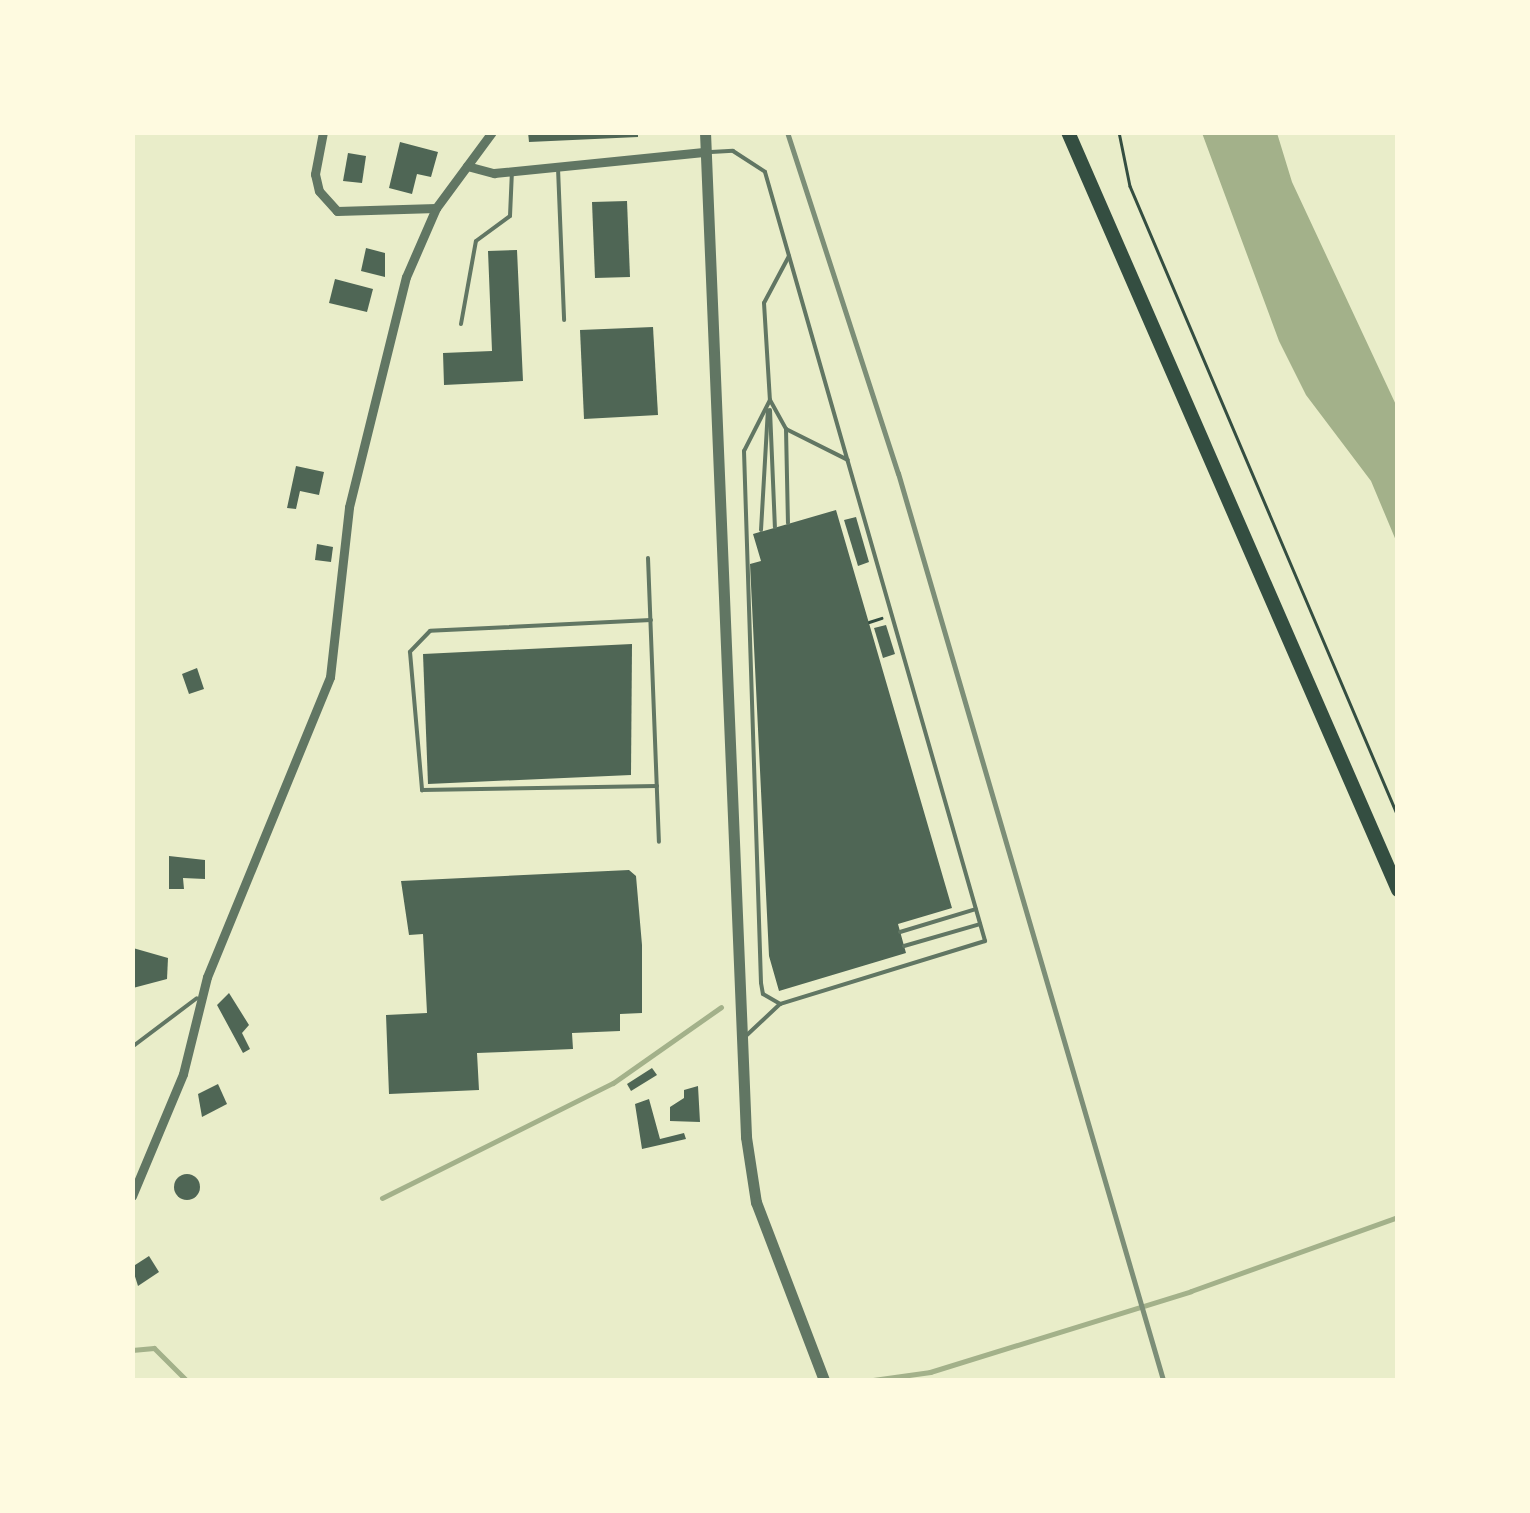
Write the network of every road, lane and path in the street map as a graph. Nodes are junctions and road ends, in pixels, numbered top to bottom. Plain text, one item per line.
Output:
1 (323, 132) edge
2 (492, 132) edge
3 (705, 132) edge
4 (1068, 132) edge
5 (1119, 132) edge
6 (706, 152) junction
7 (467, 166) junction
8 (558, 168) junction
9 (512, 171) junction
10 (436, 208) junction
11 (789, 256) junction
12 (564, 320) dead end
13 (461, 324) dead end
14 (770, 400) junction
15 (786, 429) junction
16 (848, 460) junction
17 (788, 523) dead end
18 (775, 527) dead end
19 (761, 530) dead end
20 (648, 558) dead end
21 (650, 620) junction
22 (657, 786) junction
23 (1398, 816) edge
24 (659, 842) dead end
25 (1398, 890) edge
26 (976, 910) junction
27 (980, 924) junction
28 (900, 932) dead end
29 (904, 946) dead end
30 (202, 996) junction
31 (780, 1004) junction
32 (742, 1040) junction
33 (132, 1047) edge
34 (132, 1196) edge
35 (824, 1379) edge

1 - 10 street
2 - 7 street
3 - 6 street
4 - 25 main road
5 - 23 path
6 - 8 street
6 - 11 lane
6 - 32 street
7 - 9 street
7 - 10 street
8 - 9 street
8 - 12 lane
9 - 13 lane
10 - 30 street
11 - 14 lane
11 - 16 lane
14 - 15 lane
14 - 18 lane
14 - 19 lane
14 - 31 lane
15 - 16 lane
15 - 17 lane
16 - 26 lane
20 - 21 lane
21 - 22 lane
21 - 22 lane
22 - 24 lane
26 - 27 lane
26 - 28 lane
27 - 29 lane
27 - 31 lane
30 - 33 lane
30 - 34 street
31 - 32 lane
32 - 35 street

